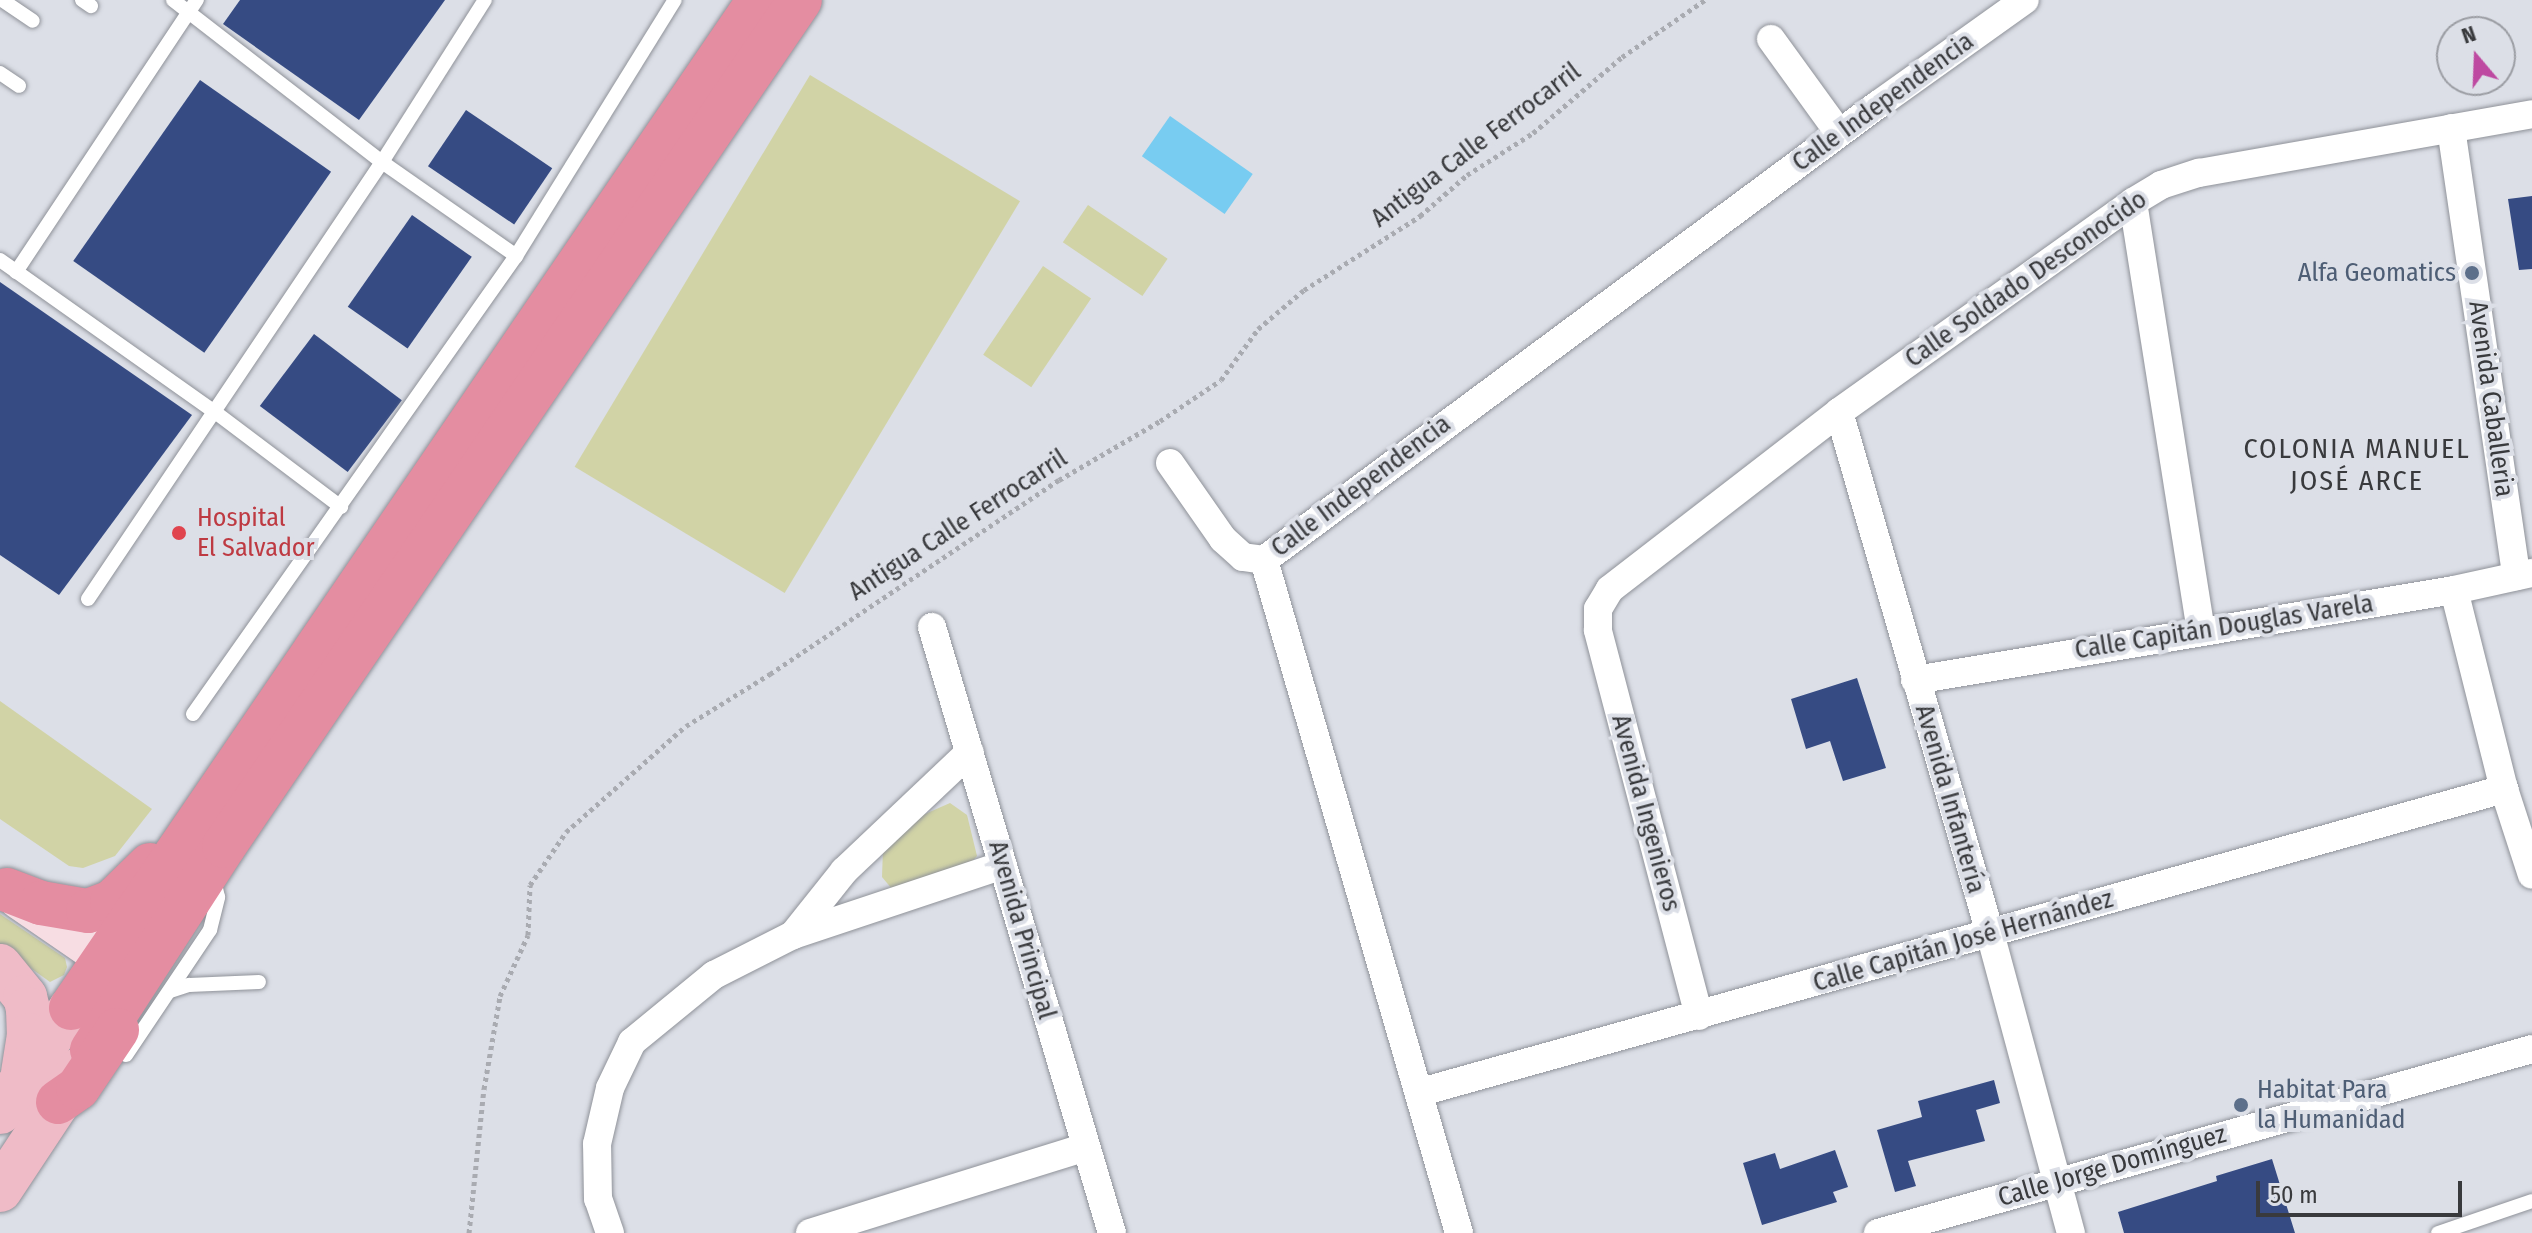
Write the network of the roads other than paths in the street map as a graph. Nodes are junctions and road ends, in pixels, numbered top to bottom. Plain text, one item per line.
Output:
1 (2, 0) edge
2 (173, 0) edge
3 (485, 0) edge
4 (675, 0) edge
5 (759, 0) edge
6 (800, 0) edge
7 (2025, 0) edge
8 (193, 6) edge
9 (33, 21) dead end
10 (1771, 39) dead end
11 (0, 73) edge
12 (19, 86) dead end
13 (2532, 114) edge
14 (2451, 128) junction
15 (1839, 133) junction
16 (382, 162) junction
17 (2133, 202) junction
18 (619, 236) junction
19 (516, 256) junction
20 (0, 260) edge
21 (16, 272) junction
22 (215, 412) junction
23 (1839, 412) junction
24 (1170, 463) dead end
25 (341, 507) junction
26 (407, 546) junction
27 (1264, 560) junction
28 (2524, 574) edge
29 (2454, 590) junction
30 (88, 599) dead end
31 (1598, 609) joint
32 (932, 627) dead end
33 (2201, 630) junction
34 (1915, 680) junction
35 (193, 714) dead end
36 (970, 752) junction
37 (2504, 789) junction
38 (212, 799) junction
39 (219, 862) junction
40 (1003, 865) junction
41 (2532, 875) edge
42 (3, 887) edge
43 (1990, 933) junction
44 (793, 935) junction
45 (0, 964) edge
46 (137, 976) junction
47 (259, 982) dead end
48 (1699, 1016) junction
49 (2532, 1049) edge
50 (73, 1066) edge
51 (1421, 1092) junction
52 (1086, 1147) junction
53 (2057, 1181) junction
54 (0, 1190) edge
55 (2532, 1201) edge
56 (610, 1233) edge
57 (810, 1233) edge
58 (1112, 1233) edge
59 (1459, 1233) edge
60 (1878, 1233) edge
61 (2071, 1233) edge
62 (2438, 1233) edge

1 - 9 lane
2 - 8 lane
3 - 16 lane
4 - 19 lane
5 - 18 highway
6 - 18 highway
7 - 15 street, Calle Independencia
8 - 16 lane
8 - 21 lane
10 - 15 street
11 - 12 lane
13 - 14 street, Calle Soldado Desconocido
14 - 17 street, Calle Soldado Desconocido
14 - 28 street, Avenida Caballeria
15 - 27 street, Calle Independencia
16 - 19 lane
16 - 22 lane
17 - 23 street, Calle Soldado Desconocido
17 - 33 street
18 - 26 highway
19 - 25 lane
20 - 21 lane
21 - 22 lane
22 - 25 lane
22 - 30 lane
23 - 31 street, Calle Soldado Desconocido
23 - 34 street, Avenida Infantería
24 - 27 street
25 - 35 lane
26 - 38 highway
26 - 39 highway
27 - 51 street, Calle Independencia
28 - 29 street, Calle Capitán Douglas Varela
29 - 33 street, Calle Capitán Douglas Varela
29 - 37 street
31 - 48 street, Avenida Ingenieros
32 - 36 street, Avenida Principal
33 - 34 street, Calle Capitán Douglas Varela
34 - 43 street, Avenida Infantería
36 - 40 street, Avenida Principal
36 - 44 street
37 - 41 street
37 - 43 street, Calle Capitán José Hernández
38 - 42 highway
38 - 46 highway
39 - 46 highway
39 - 50 highway
40 - 44 street
40 - 52 street, Avenida Principal
42 - 46 main road
43 - 48 street, Calle Capitán José Hernández
43 - 53 street, Avenida Infantería
44 - 56 street
45 - 50 main road
45 - 50 main road
46 - 47 lane
46 - 50 highway
48 - 51 street, Calle Capitán José Hernández
49 - 53 street, Calle Jorge Domínguez
50 - 54 main road
51 - 59 street, Calle Independencia
52 - 57 street
52 - 58 street, Avenida Principal
53 - 60 street, Calle Jorge Domínguez
53 - 61 street, Avenida Infantería
55 - 62 lane

